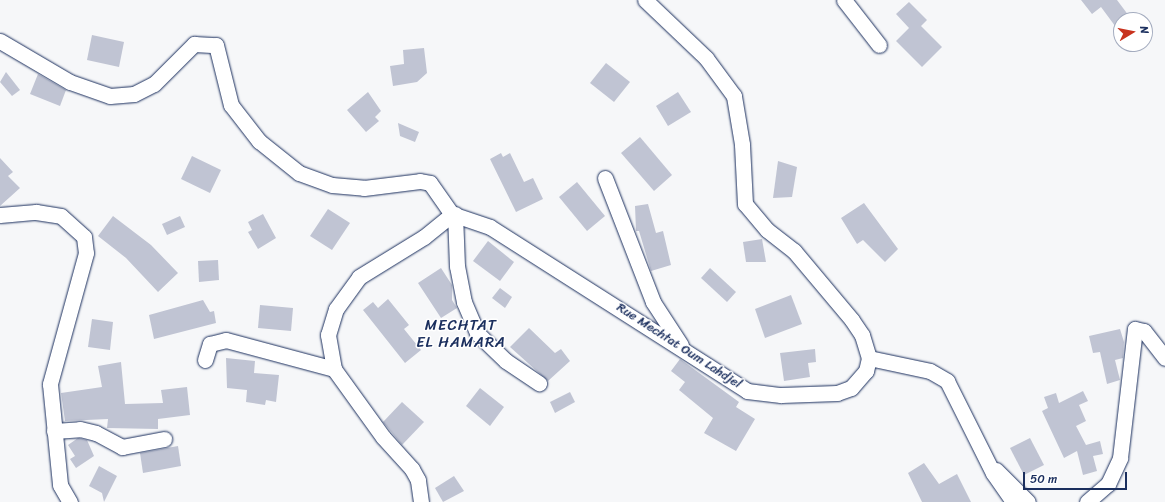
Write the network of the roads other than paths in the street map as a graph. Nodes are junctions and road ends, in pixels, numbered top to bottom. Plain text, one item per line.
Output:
1 (645, 0) edge
2 (844, 0) edge
3 (0, 41) edge
4 (879, 45) dead end
5 (605, 178) dead end
6 (454, 214) junction
7 (0, 215) edge
8 (684, 350) junction
9 (869, 358) junction
10 (1165, 358) edge
11 (205, 360) dead end
12 (334, 369) junction
13 (539, 383) dead end
14 (54, 431) junction
15 (164, 439) dead end
16 (983, 454) junction
17 (70, 502) edge
18 (421, 502) edge
19 (1013, 502) edge
20 (1028, 502) edge
21 (1087, 502) edge

1 - 9 street
2 - 4 street
3 - 6 street
5 - 8 street
6 - 8 street, Rue Mechtat Oum Lahdjel
6 - 12 street
6 - 13 street
7 - 14 street
8 - 9 street, Rue Mechtat Oum Lahdjel
9 - 16 street
10 - 21 street
11 - 12 street
12 - 18 street
14 - 15 street
14 - 17 street
16 - 19 street
16 - 20 street

